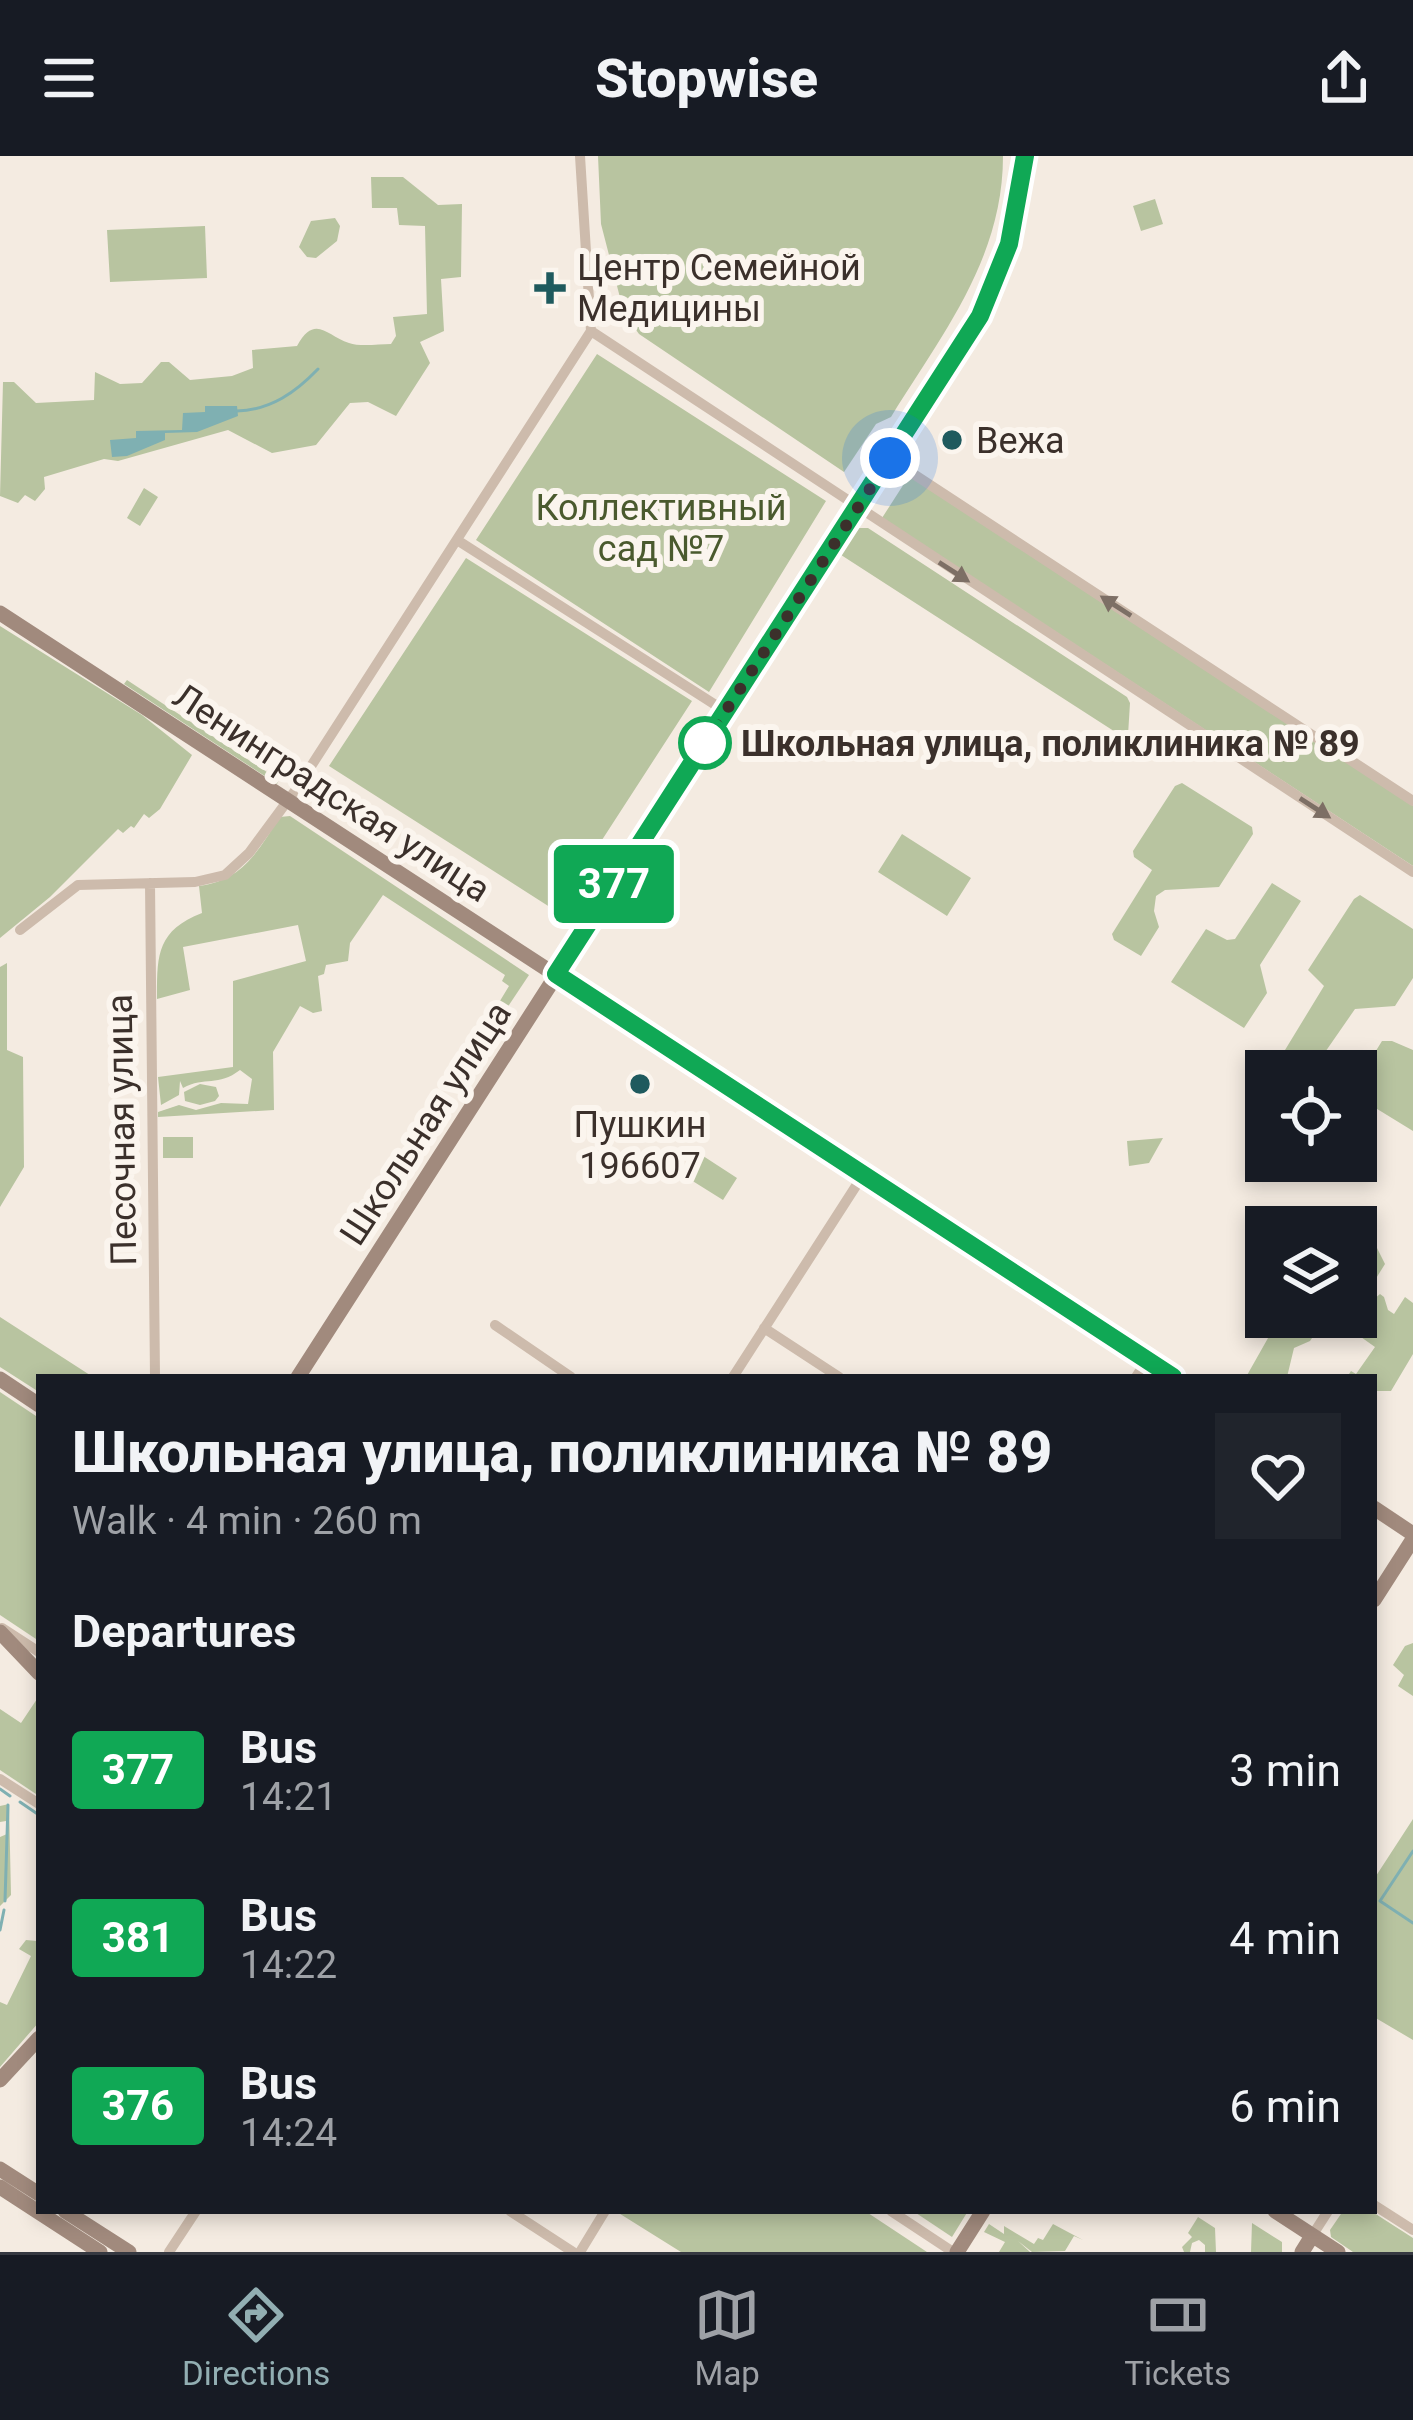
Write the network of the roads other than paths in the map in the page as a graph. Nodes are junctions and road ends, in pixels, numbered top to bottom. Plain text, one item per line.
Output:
1 (580, 156) edge
2 (1024, 156) edge
3 (591, 332) junction
4 (890, 458) junction
5 (856, 508) junction
6 (457, 539) junction
7 (0, 613) edge
8 (725, 712) junction
9 (287, 798) junction
10 (1413, 801) edge
11 (1413, 872) edge
12 (150, 883) junction
13 (20, 930) dead end
14 (556, 974) junction
15 (863, 1175) junction
16 (495, 1325) dead end
17 (764, 1328) junction
18 (1147, 1360) junction
19 (155, 1374) edge
20 (300, 1374) edge
21 (567, 1374) edge
22 (735, 1374) edge
23 (834, 1374) edge
24 (1138, 1374) edge
25 (1168, 1374) edge
26 (0, 1379) edge
27 (36, 1403) edge
28 (1377, 1510) edge
29 (1413, 1536) edge
30 (1377, 1595) edge
31 (0, 1629) edge
32 (36, 1650) edge
33 (36, 1670) edge
34 (0, 1779) edge
35 (36, 1802) edge
36 (36, 2041) edge
37 (0, 2080) edge
38 (0, 2169) edge
39 (0, 2187) edge
40 (36, 2192) edge
41 (1377, 2207) edge
42 (36, 2210) edge
43 (42, 2214) edge
44 (70, 2214) edge
45 (194, 2214) edge
46 (515, 2214) edge
47 (603, 2214) edge
48 (896, 2214) edge
49 (981, 2214) edge
50 (1279, 2214) edge
51 (1326, 2214) edge
52 (1413, 2230) edge
53 (1312, 2236) junction
54 (100, 2252) edge
55 (129, 2252) edge
56 (169, 2252) edge
57 (576, 2252) edge
58 (955, 2252) edge
59 (1302, 2252) edge
60 (1338, 2252) edge

1 - 3 street
2 - 4 street, Школьная улица
3 - 5 street
3 - 6 street
4 - 5 street, Школьная улица
10 -> 4 street
5 - 8 street, Школьная улица
5 -> 11 street
6 - 8 street
6 - 9 street
7 - 9 street, Ленинградская улица
8 - 14 street, Школьная улица
9 - 12 street
9 - 14 street, Ленинградская улица
12 - 13 street
12 - 19 street, Песочная улица
14 - 15 street, Ленинградская улица
14 - 20 street, Школьная улица
15 - 17 street
15 - 18 street, Ленинградская улица
16 - 21 street
17 - 22 street
17 - 23 street
18 - 24 street
18 - 25 street, Ленинградская улица
26 - 27 street
28 - 29 street
29 - 30 street
31 - 32 street
31 - 33 street
34 - 35 street
36 - 37 street
38 - 40 street
39 - 42 street
41 - 52 street
43 - 54 street
44 - 55 street
45 - 56 street
46 - 57 street
47 - 57 street
48 - 58 street
49 - 58 street
50 - 53 street
51 - 53 street
53 - 59 street
53 - 60 street

